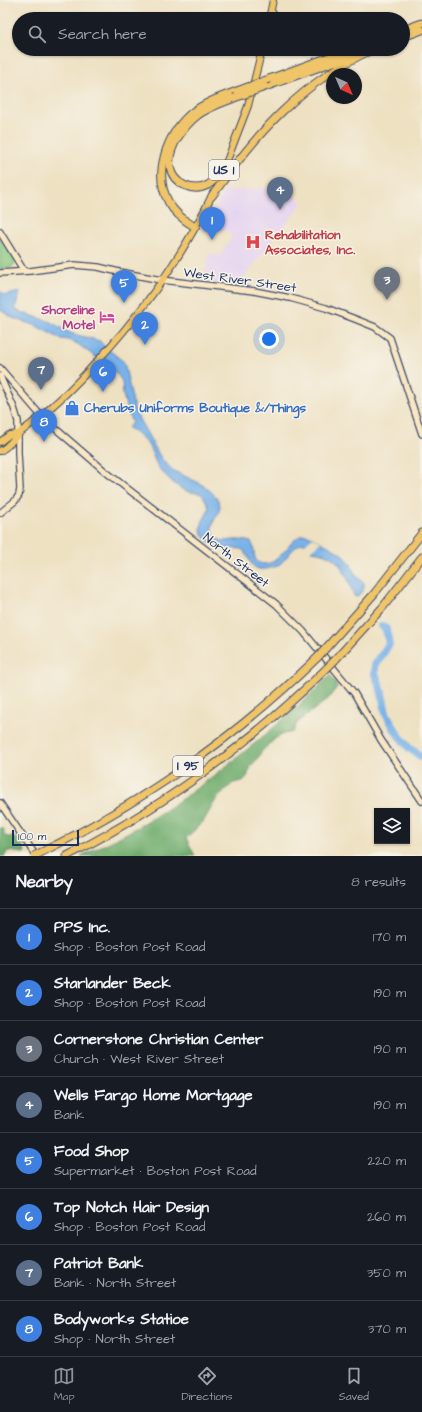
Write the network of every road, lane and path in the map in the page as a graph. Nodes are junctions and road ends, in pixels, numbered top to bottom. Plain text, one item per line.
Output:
1 (273, 0) edge
2 (271, 11) edge
3 (422, 23) edge
4 (410, 27) edge
5 (422, 30) edge
6 (410, 34) edge
7 (260, 56) edge
8 (337, 56) edge
9 (346, 56) edge
10 (359, 56) edge
11 (320, 64) junction
12 (300, 71) junction
13 (235, 94) junction
14 (225, 167) junction
15 (212, 196) junction
16 (195, 228) junction
17 (0, 232) edge
18 (24, 271) junction
19 (0, 272) edge
20 (162, 280) junction
21 (0, 368) edge
22 (0, 376) edge
23 (42, 417) junction
24 (18, 434) junction
25 (422, 434) edge
26 (0, 442) edge
27 (0, 450) edge
28 (0, 513) edge
29 (422, 533) edge
30 (422, 557) edge
31 (422, 801) edge
32 (0, 803) edge
33 (38, 855) edge
34 (67, 856) edge

1 - 2 main road
3 - 4 highway
5 - 6 highway
7 - 14 main road, US 1
8 - 11 highway
9 - 11 highway
10 - 15 highway
11 - 12 highway
12 - 13 highway, bridge
12 - 13 highway, bridge
13 - 14 highway
13 - 16 highway
14 - 15 main road, US 1
15 - 16 main road, US 1
16 - 20 main road, US 1
17 - 18 main road
18 - 19 main road, West River Street
18 - 20 main road, West River Street
20 - 23 main road, US 1
20 - 25 main road, West River Street
21 - 23 main road, North Street
22 - 24 main road
23 - 24 main road, US 1
23 - 31 main road, North Street
24 - 26 main road, US 1
24 - 27 main road, US 1
24 - 28 main road
29 - 33 highway, I 95, bridge
30 - 34 highway, I 95, bridge
32 - 33 main road

